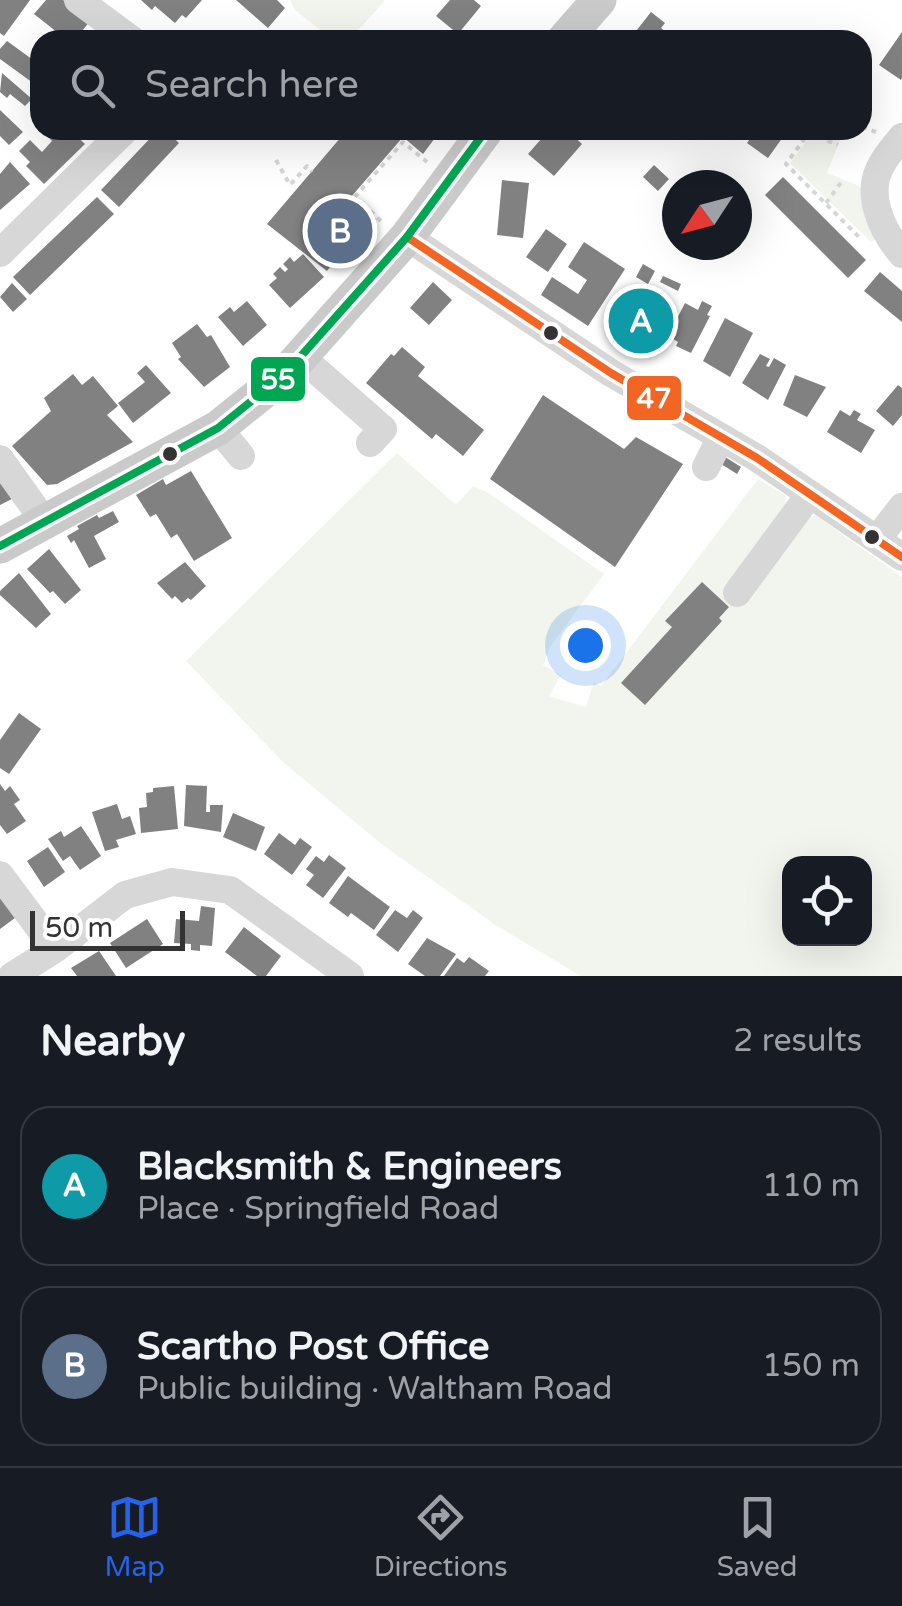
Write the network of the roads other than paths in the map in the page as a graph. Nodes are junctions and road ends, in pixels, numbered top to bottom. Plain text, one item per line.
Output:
1 (78, 0) edge
2 (599, 0) edge
3 (118, 30) edge
4 (573, 30) edge
5 (902, 137) edge
6 (114, 140) edge
7 (477, 140) edge
8 (393, 229) junction
9 (894, 246) edge
10 (0, 253) edge
11 (302, 358) junction
12 (218, 428) junction
13 (721, 437) junction
14 (370, 442) dead end
15 (242, 456) dead end
16 (0, 459) edge
17 (706, 467) dead end
18 (810, 494) junction
19 (902, 507) edge
20 (44, 521) junction
21 (878, 538) junction
22 (0, 546) edge
23 (902, 556) edge
24 (738, 593) dead end
25 (0, 876) edge
26 (55, 949) junction
27 (12, 976) edge
28 (350, 976) edge

1 - 3 street
2 - 4 main road
5 - 9 street
6 - 10 street
7 - 8 main road
8 - 11 main road
8 - 13 street
11 - 12 main road
11 - 14 street
12 - 15 street
12 - 20 main road
13 - 17 street
13 - 18 street
16 - 20 street
18 - 21 street
18 - 24 street
19 - 21 street
20 - 22 main road
21 - 23 street
25 - 26 street
26 - 27 street
26 - 28 street

